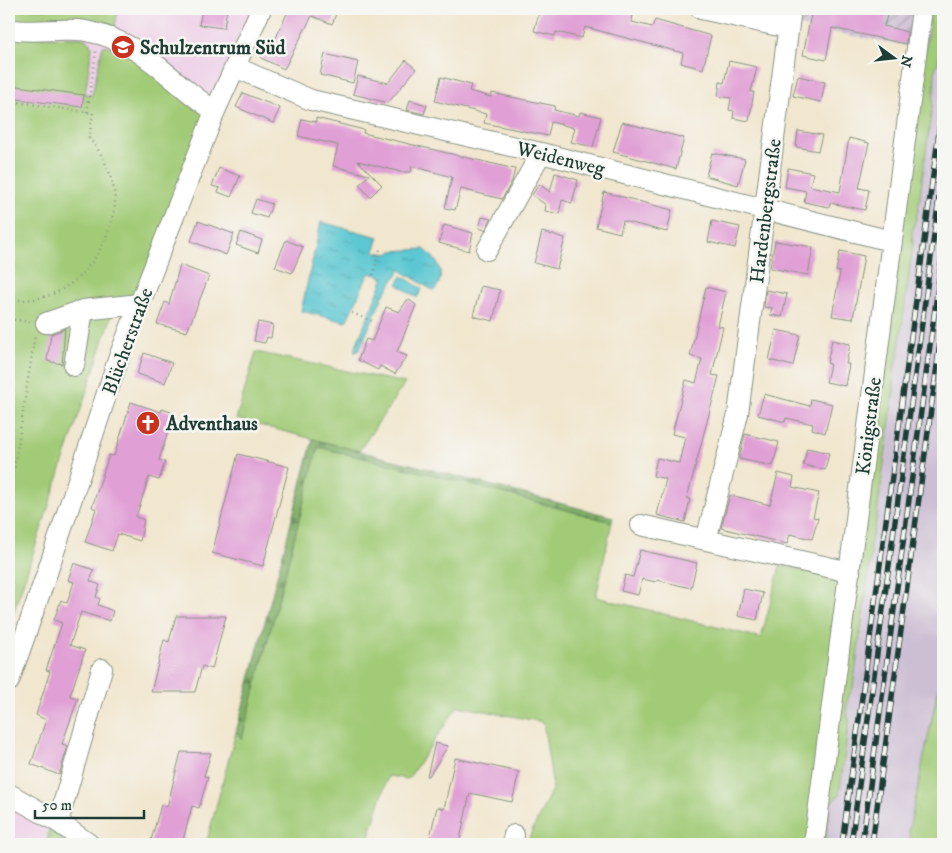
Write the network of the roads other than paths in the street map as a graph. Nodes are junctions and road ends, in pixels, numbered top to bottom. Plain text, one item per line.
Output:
1 (261, 9) edge
2 (700, 9) edge
3 (922, 9) edge
4 (790, 18) edge
5 (9, 29) edge
6 (235, 67) junction
7 (215, 111) junction
8 (542, 153) junction
9 (766, 210) junction
10 (891, 241) junction
11 (487, 250) dead end
12 (140, 304) junction
13 (83, 310) junction
14 (41, 323) road end
15 (74, 366) dead end
16 (641, 525) dead end
17 (706, 540) junction
18 (850, 572) junction
19 (102, 669) dead end
20 (9, 681) edge
21 (9, 794) edge
22 (58, 822) junction
23 (89, 844) edge
24 (814, 844) edge

1 - 6 street, Blücherstraße
2 - 4 street
3 - 10 street, Königstraße
4 - 9 street, Hardenbergstraße
5 - 7 street
6 - 7 street, Blücherstraße
6 - 8 street, Weidenweg
7 - 12 street, Blücherstraße
8 - 9 street, Weidenweg
8 - 11 street
9 - 10 street, Weidenweg
9 - 17 street, Hardenbergstraße
10 - 18 street, Königstraße
12 - 13 street
12 - 20 street, Blücherstraße
13 - 14 street
13 - 15 street
16 - 17 street
17 - 18 street
18 - 24 street, Königstraße
19 - 22 street
21 - 22 street
22 - 23 street

